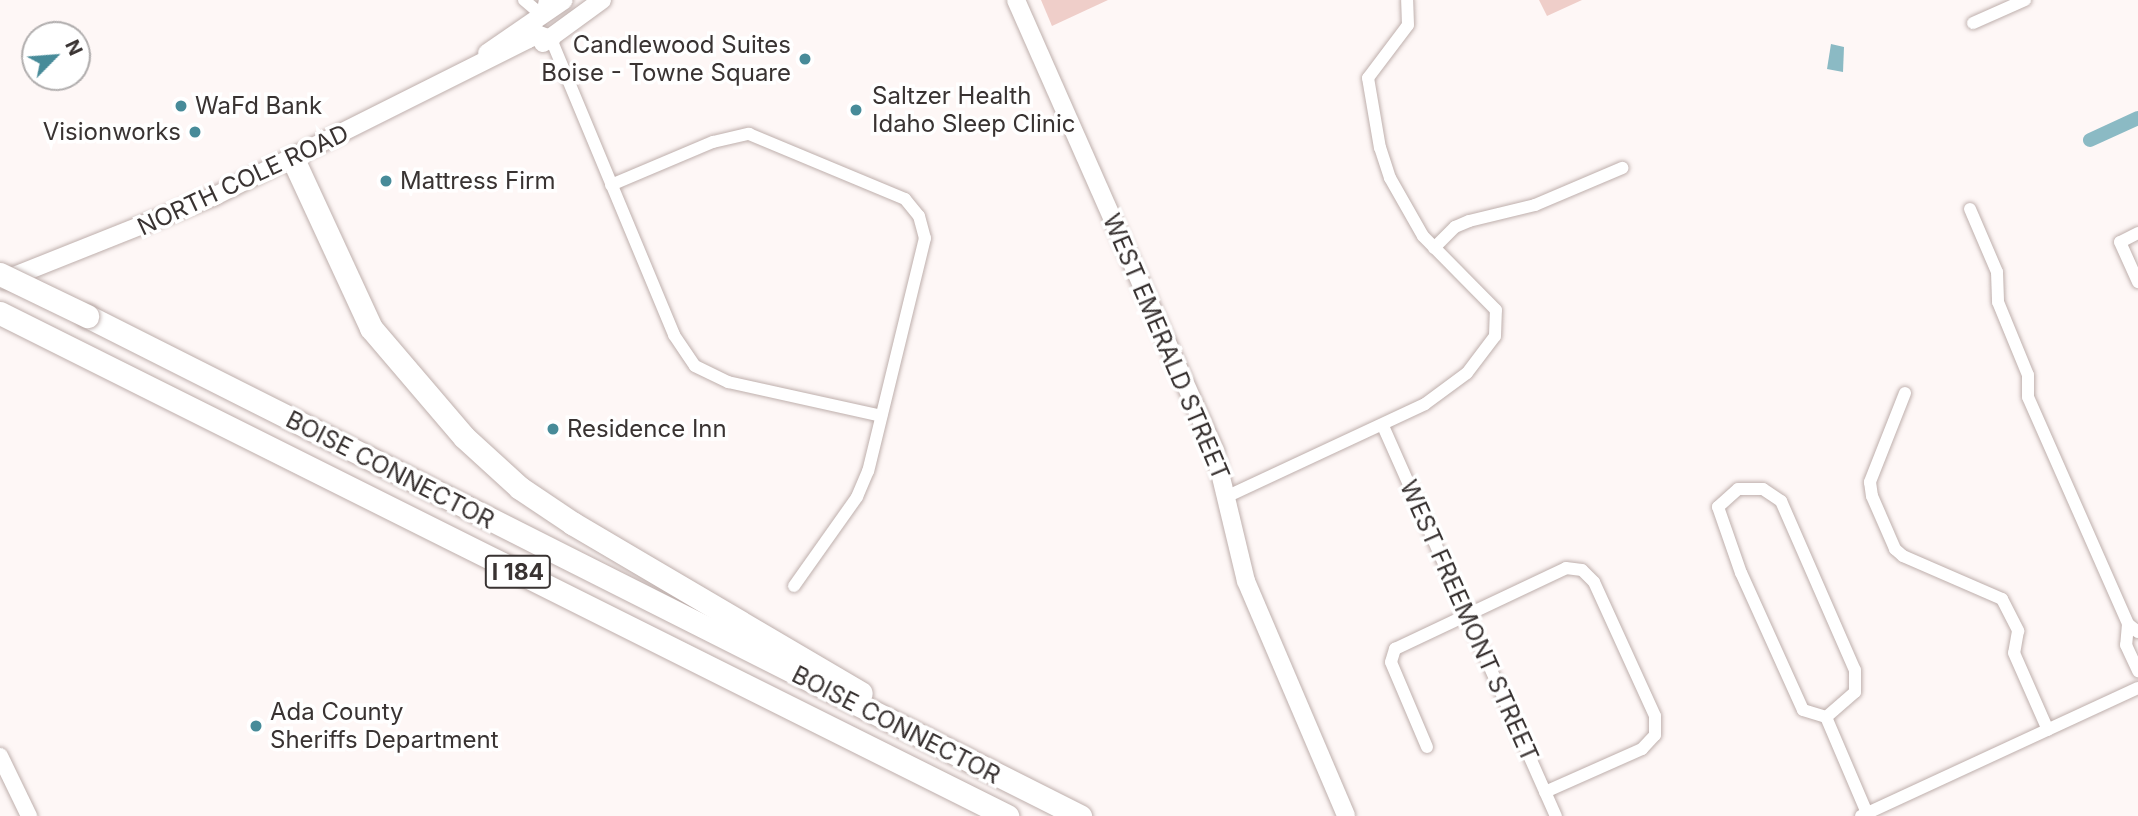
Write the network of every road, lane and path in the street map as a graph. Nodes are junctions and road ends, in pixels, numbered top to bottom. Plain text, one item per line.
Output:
1 (524, 0) edge
2 (564, 0) edge
3 (586, 0) edge
4 (602, 0) edge
5 (1016, 0) edge
6 (1407, 0) edge
7 (2025, 0) edge
8 (543, 8) edge
9 (1973, 23) dead end
10 (551, 39) junction
11 (480, 65) junction
12 (293, 159) junction
13 (1622, 168) dead end
14 (611, 185) junction
15 (1970, 209) dead end
16 (2138, 233) edge
17 (1434, 248) junction
18 (0, 274) edge
19 (0, 281) edge
20 (2138, 282) edge
21 (0, 313) edge
22 (1905, 393) dead end
23 (881, 416) junction
24 (1383, 426) junction
25 (1228, 496) junction
26 (794, 586) dead end
27 (1466, 615) junction
28 (2133, 628) edge
29 (2138, 671) edge
30 (2138, 688) edge
31 (1826, 717) junction
32 (2048, 730) junction
33 (1427, 747) dead end
34 (0, 756) edge
35 (979, 767) junction
36 (1545, 792) junction
37 (1864, 815) edge
38 (29, 816) edge
39 (1007, 816) edge
40 (1080, 816) edge
41 (1346, 816) edge
42 (1556, 816) edge

1 - 8 street
2 - 8 main road, NORTH COLE ROAD
3 - 10 main road
4 - 10 main road, NORTH COLE ROAD
5 - 25 main road, WEST EMERALD STREET
6 - 17 street
7 - 9 street
8 - 11 main road, NORTH COLE ROAD
10 - 11 main road, NORTH COLE ROAD
10 - 14 street
11 - 12 main road, NORTH COLE ROAD
12 - 19 main road, NORTH COLE ROAD
12 - 35 highway
13 - 17 street
14 - 23 street
14 - 23 street
15 - 28 street
16 - 20 street
17 - 24 street
18 - 35 highway, BOISE CONNECTOR / I 184, bridge
21 - 39 highway, BOISE CONNECTOR / I 184
22 - 32 street
23 - 26 street
24 - 25 street
24 - 27 street, WEST FREEMONT STREET
25 - 41 main road, WEST EMERALD STREET
27 - 33 street
27 - 36 street, WEST FREEMONT STREET
27 - 36 street
28 - 29 street
30 - 32 street
31 - 31 street
31 - 37 street
32 - 37 street
34 - 38 street
35 - 40 highway, BOISE CONNECTOR / I 184
36 - 42 street, WEST FREEMONT STREET

